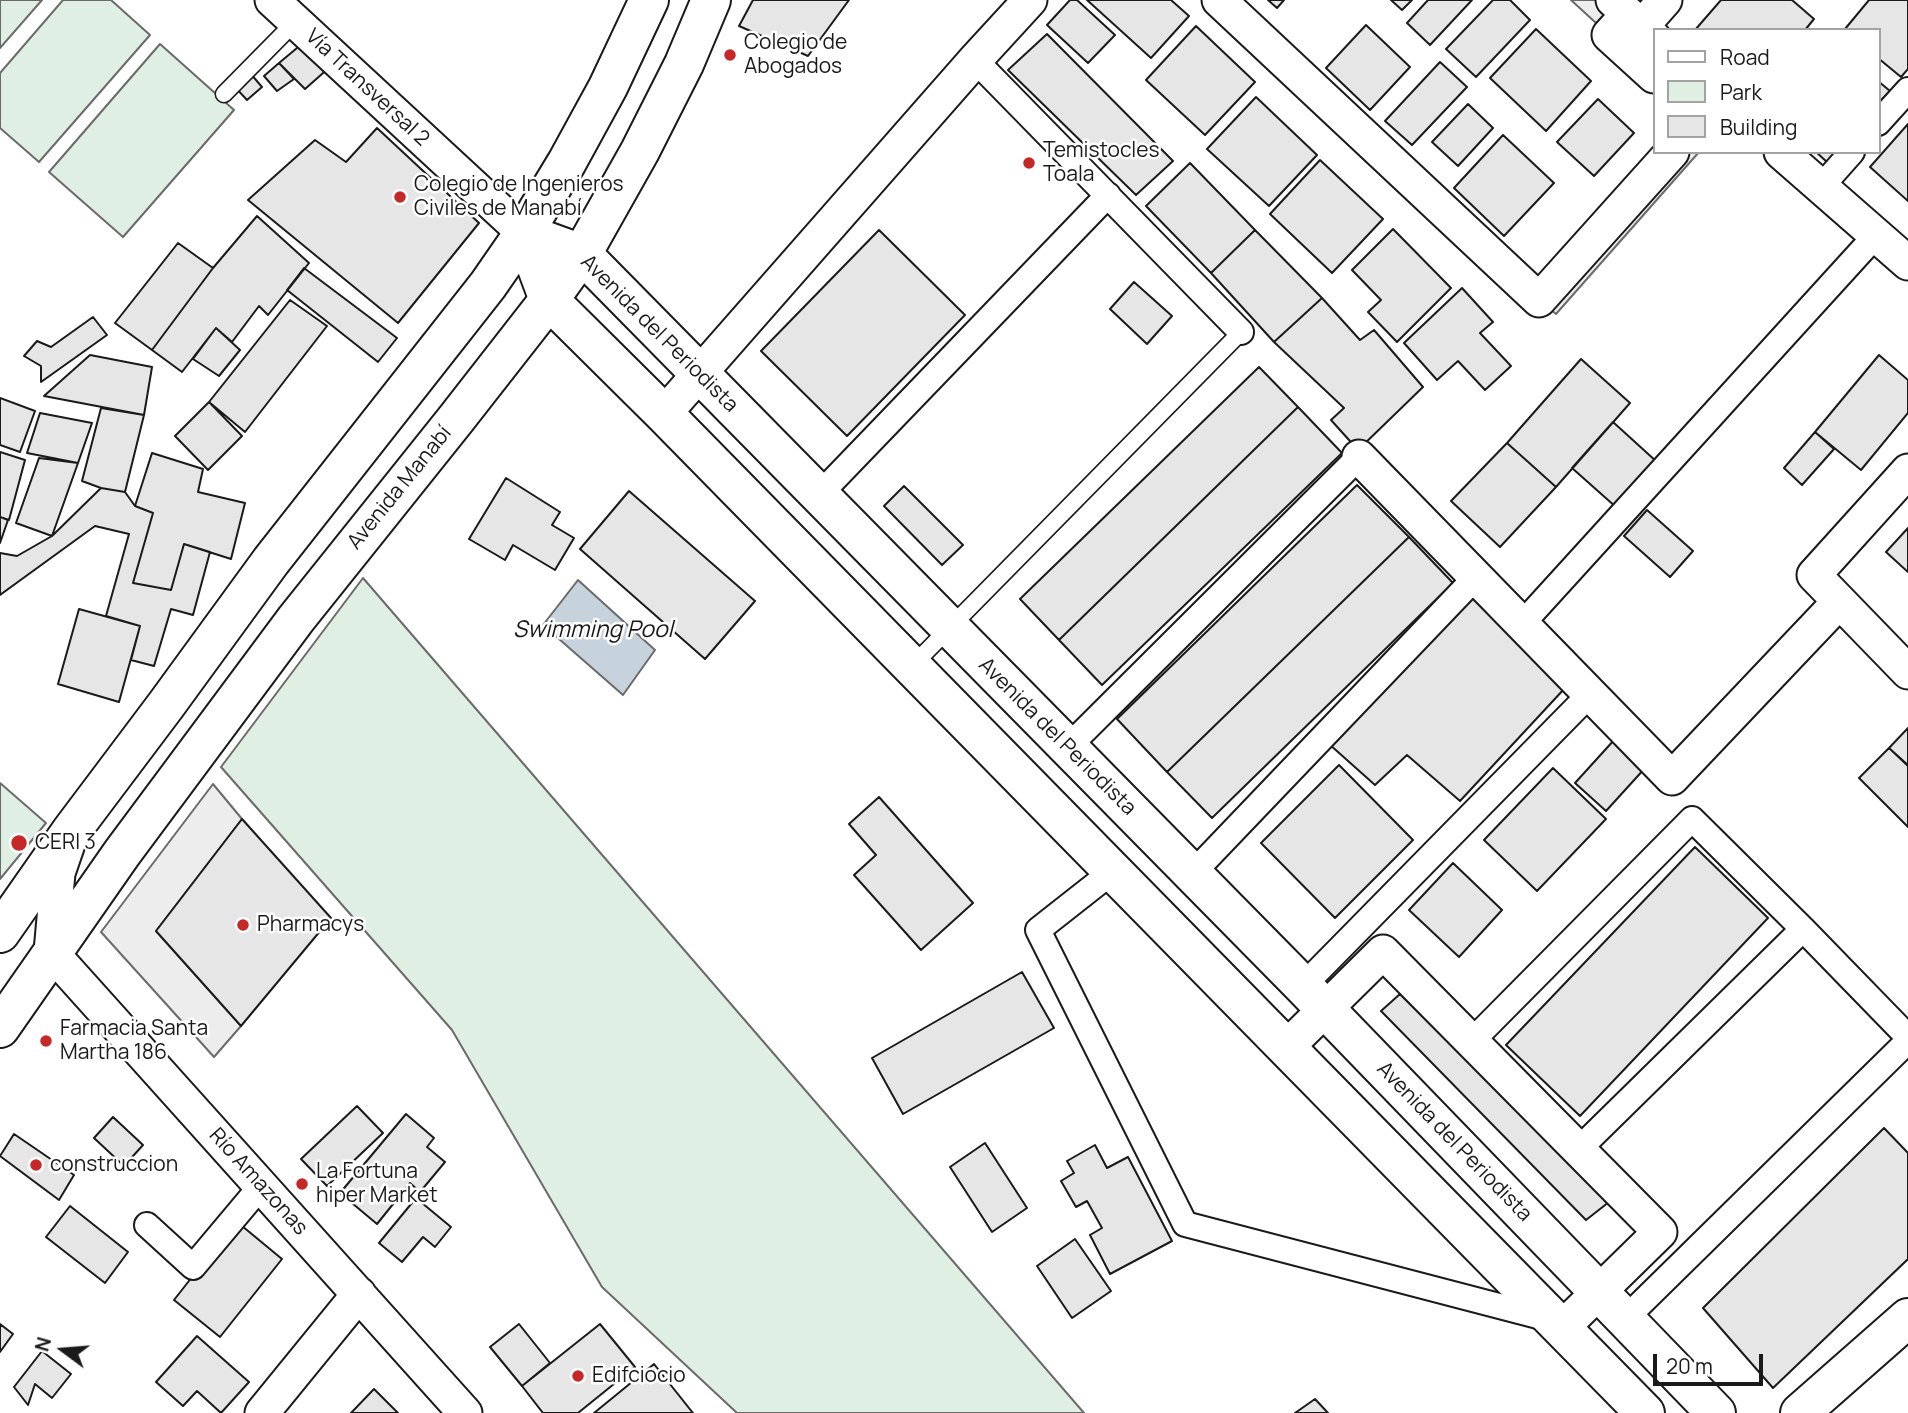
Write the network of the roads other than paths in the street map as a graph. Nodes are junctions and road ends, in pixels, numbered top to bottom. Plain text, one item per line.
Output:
1 (649, 0) edge
2 (711, 0) edge
3 (1031, 0) edge
4 (1219, 0) edge
5 (1665, 0) edge
6 (283, 11) edge
7 (1634, 19) edge
8 (975, 60) junction
9 (1652, 74) edge
10 (1908, 90) edge
11 (224, 94) dead end
12 (1880, 122) edge
13 (1670, 154) edge
14 (1783, 154) edge
15 (1850, 154) edge
16 (1821, 187) junction
17 (1108, 195) junction
18 (524, 233) junction
19 (1877, 234) junction
20 (582, 254) junction
21 (1908, 263) edge
22 (549, 300) junction
23 (1241, 332) joint
24 (701, 374) junction
25 (664, 414) junction
26 (1359, 457) joint
27 (1908, 471) edge
28 (820, 494) junction
29 (1475, 578) junction
30 (1839, 602) junction
31 (1522, 624) junction
32 (950, 628) junction
33 (911, 667) junction
34 (1908, 671) edge
35 (1590, 694) junction
36 (1068, 747) junction
37 (72, 830) junction
38 (1112, 871) junction
39 (1192, 874) junction
40 (1803, 929) junction
41 (0, 933) edge
42 (51, 952) junction
43 (1314, 998) junction
44 (0, 1028) edge
45 (1908, 1039) edge
46 (1471, 1041) junction
47 (1286, 1048) junction
48 (1578, 1150) junction
49 (261, 1186) junction
50 (147, 1225) dead end
51 (359, 1294) junction
52 (1613, 1305) junction
53 (1908, 1318) edge
54 (1558, 1324) junction
55 (262, 1413) edge
56 (464, 1413) edge
57 (1645, 1413) edge
58 (1716, 1413) edge
59 (1800, 1413) edge

1 - 18 street, Avenida Manabí
2 - 20 street, Avenida Manabí
3 - 8 street
4 - 13 street
5 - 7 street
6 - 11 lane
6 - 18 street, Vía Transversal 2
7 - 9 street
8 - 17 street
8 - 24 street
10 - 12 street
14 - 16 street
15 - 16 street
16 - 19 street
17 - 23 street
17 - 28 street
18 - 20 street, Avenida del Periodista
18 - 22 street
18 - 37 street, Avenida Manabí
19 - 21 street
19 - 31 street
20 - 22 street, Avenida Manabí
20 - 24 street, Avenida del Periodista
22 - 25 street
22 - 42 street, Avenida Manabí
23 - 32 lane
24 - 25 street
24 - 28 street, Avenida del Periodista
25 - 33 street
26 - 29 street
26 - 36 street
27 - 30 street
28 - 32 street, Avenida del Periodista
29 - 31 street
29 - 39 street
30 - 34 street
30 - 35 street
31 - 35 street
32 - 33 lane
32 - 36 street, Avenida del Periodista
33 - 38 street
35 - 43 street
36 - 39 street, Avenida del Periodista
37 - 41 street, Avenida Manabí
37 - 42 street, Avenida Manabí
38 - 47 street
38 - 54 street
39 - 43 street, Avenida del Periodista
40 - 45 street
40 - 46 street
40 - 48 street
42 - 44 street, Avenida Manabí
42 - 49 street, Río Amazonas
43 - 46 street
43 - 47 street
43 - 52 street, Avenida del Periodista
45 - 52 street
46 - 48 street
47 - 54 street
48 - 52 street
49 - 50 street
49 - 51 street, Río Amazonas
51 - 55 street
51 - 56 street, Río Amazonas
52 - 54 street
52 - 58 street, Avenida del Periodista
53 - 59 street
54 - 57 street

